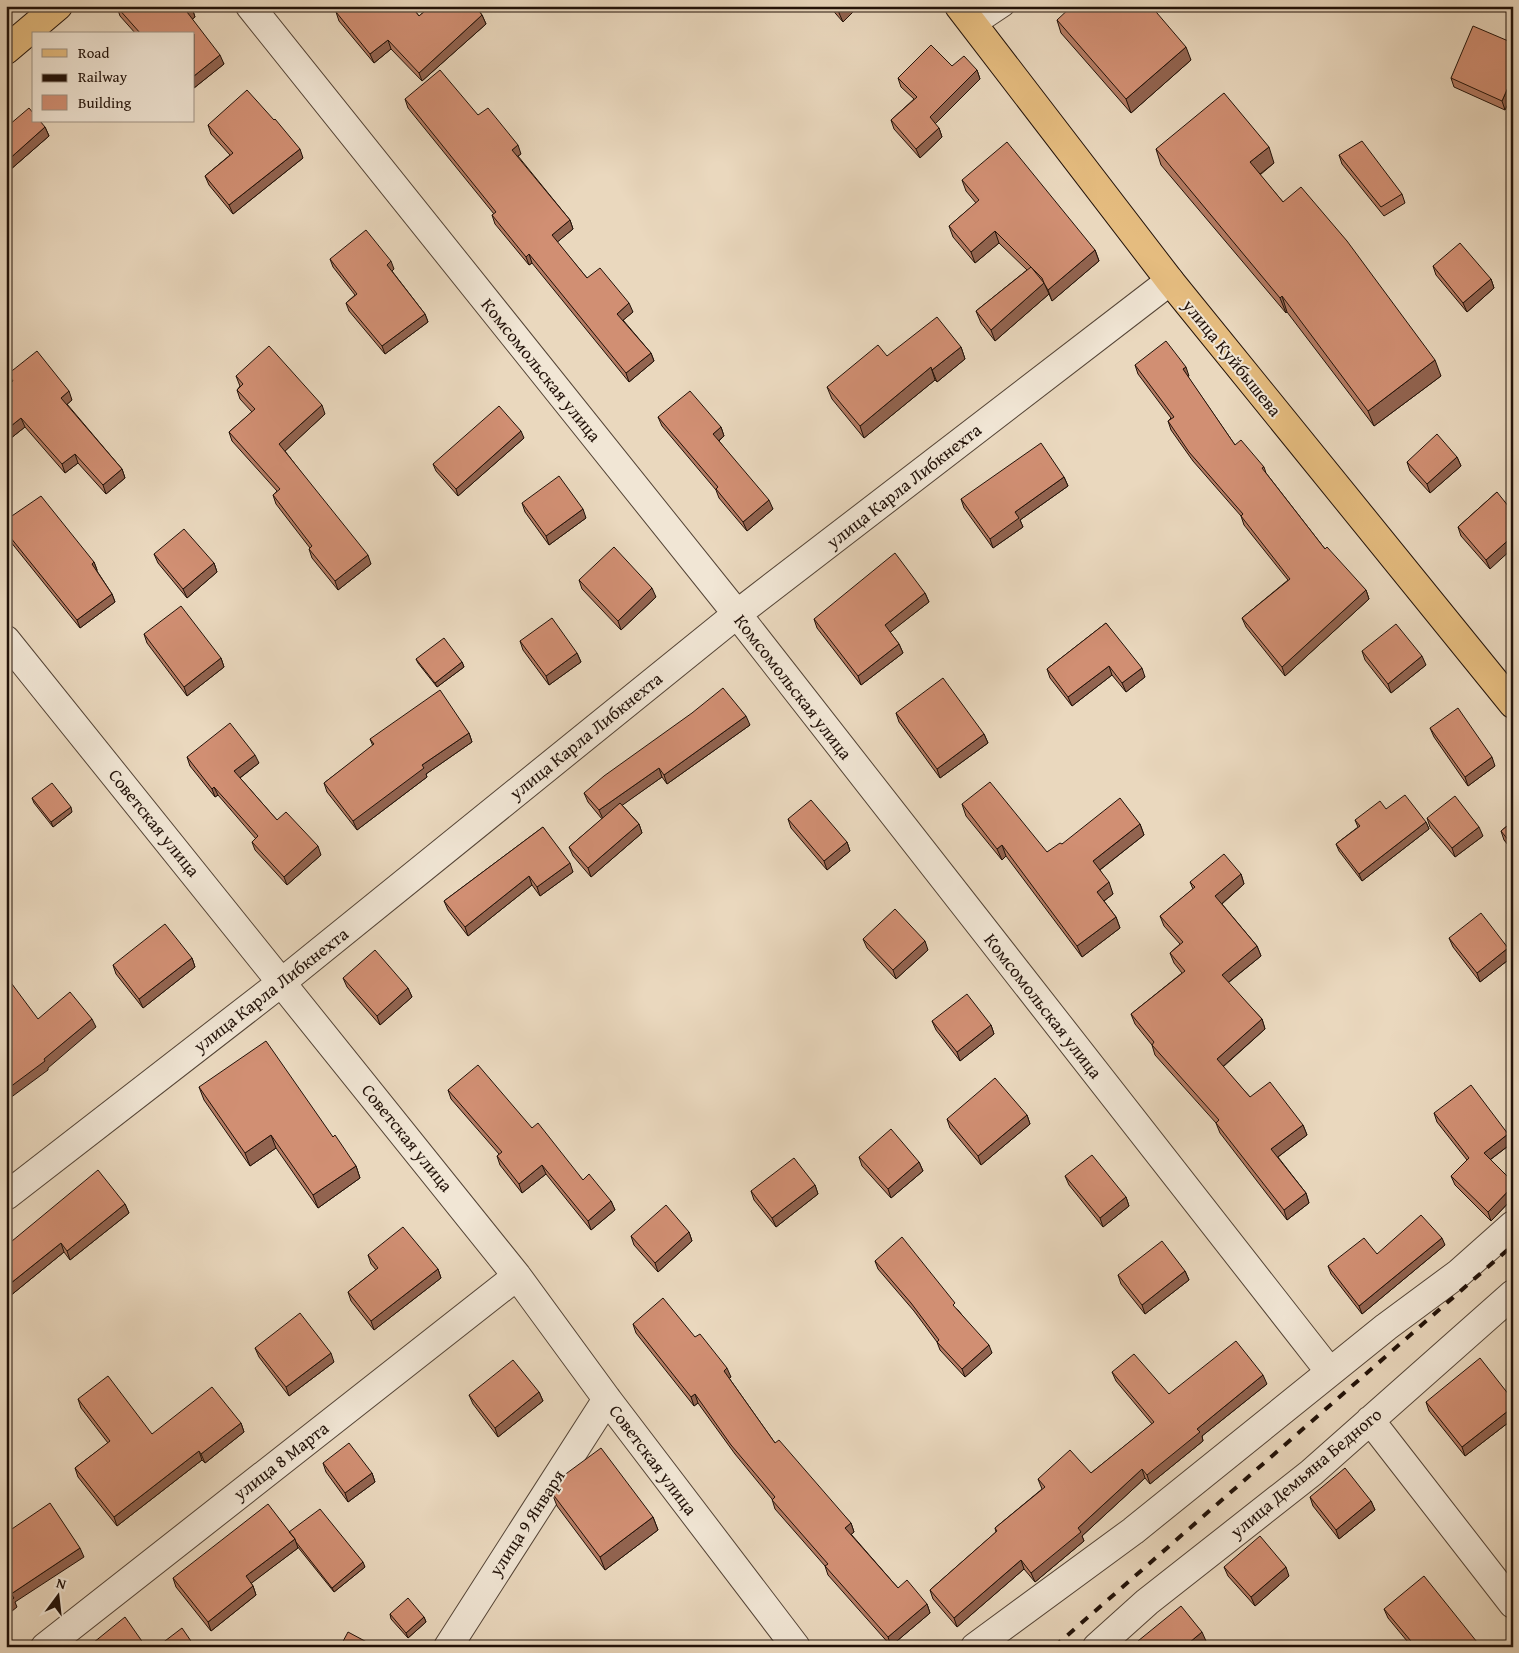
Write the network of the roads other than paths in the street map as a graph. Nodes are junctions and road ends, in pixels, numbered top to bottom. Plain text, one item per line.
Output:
1 (58, 6) edge
2 (250, 6) edge
3 (1005, 6) edge
4 (967, 16) edge
5 (6, 50) edge
6 (1170, 282) junction
7 (737, 614) junction
8 (6, 640) edge
9 (1513, 704) edge
10 (282, 982) junction
11 (6, 1196) edge
12 (1513, 1226) edge
13 (517, 1276) junction
14 (1513, 1294) edge
15 (1330, 1372) junction
16 (606, 1399) junction
17 (1370, 1420) junction
18 (1513, 1604) edge
19 (45, 1647) edge
20 (448, 1647) edge
21 (796, 1647) edge
22 (975, 1647) edge
23 (1097, 1647) edge

1 - 5 main road
2 - 7 street, Комсомольская улица
3 - 4 lane
4 - 6 main road, улица Куйбышева
6 - 7 street, улица Карла Либкнехта
6 - 9 main road, улица Куйбышева
7 - 10 street, улица Карла Либкнехта
7 - 15 street, Комсомольская улица
8 - 10 street, Советская улица
10 - 11 street, улица Карла Либкнехта
10 - 13 street, Советская улица
12 - 15 street
13 - 16 street, Советская улица
13 - 19 street, улица 8 Марта
14 - 17 street, улица Демьяна Бедного
15 - 22 street
16 - 20 street, улица 9 Января
16 - 21 street, Советская улица
17 - 18 street
17 - 23 street, улица Демьяна Бедного

